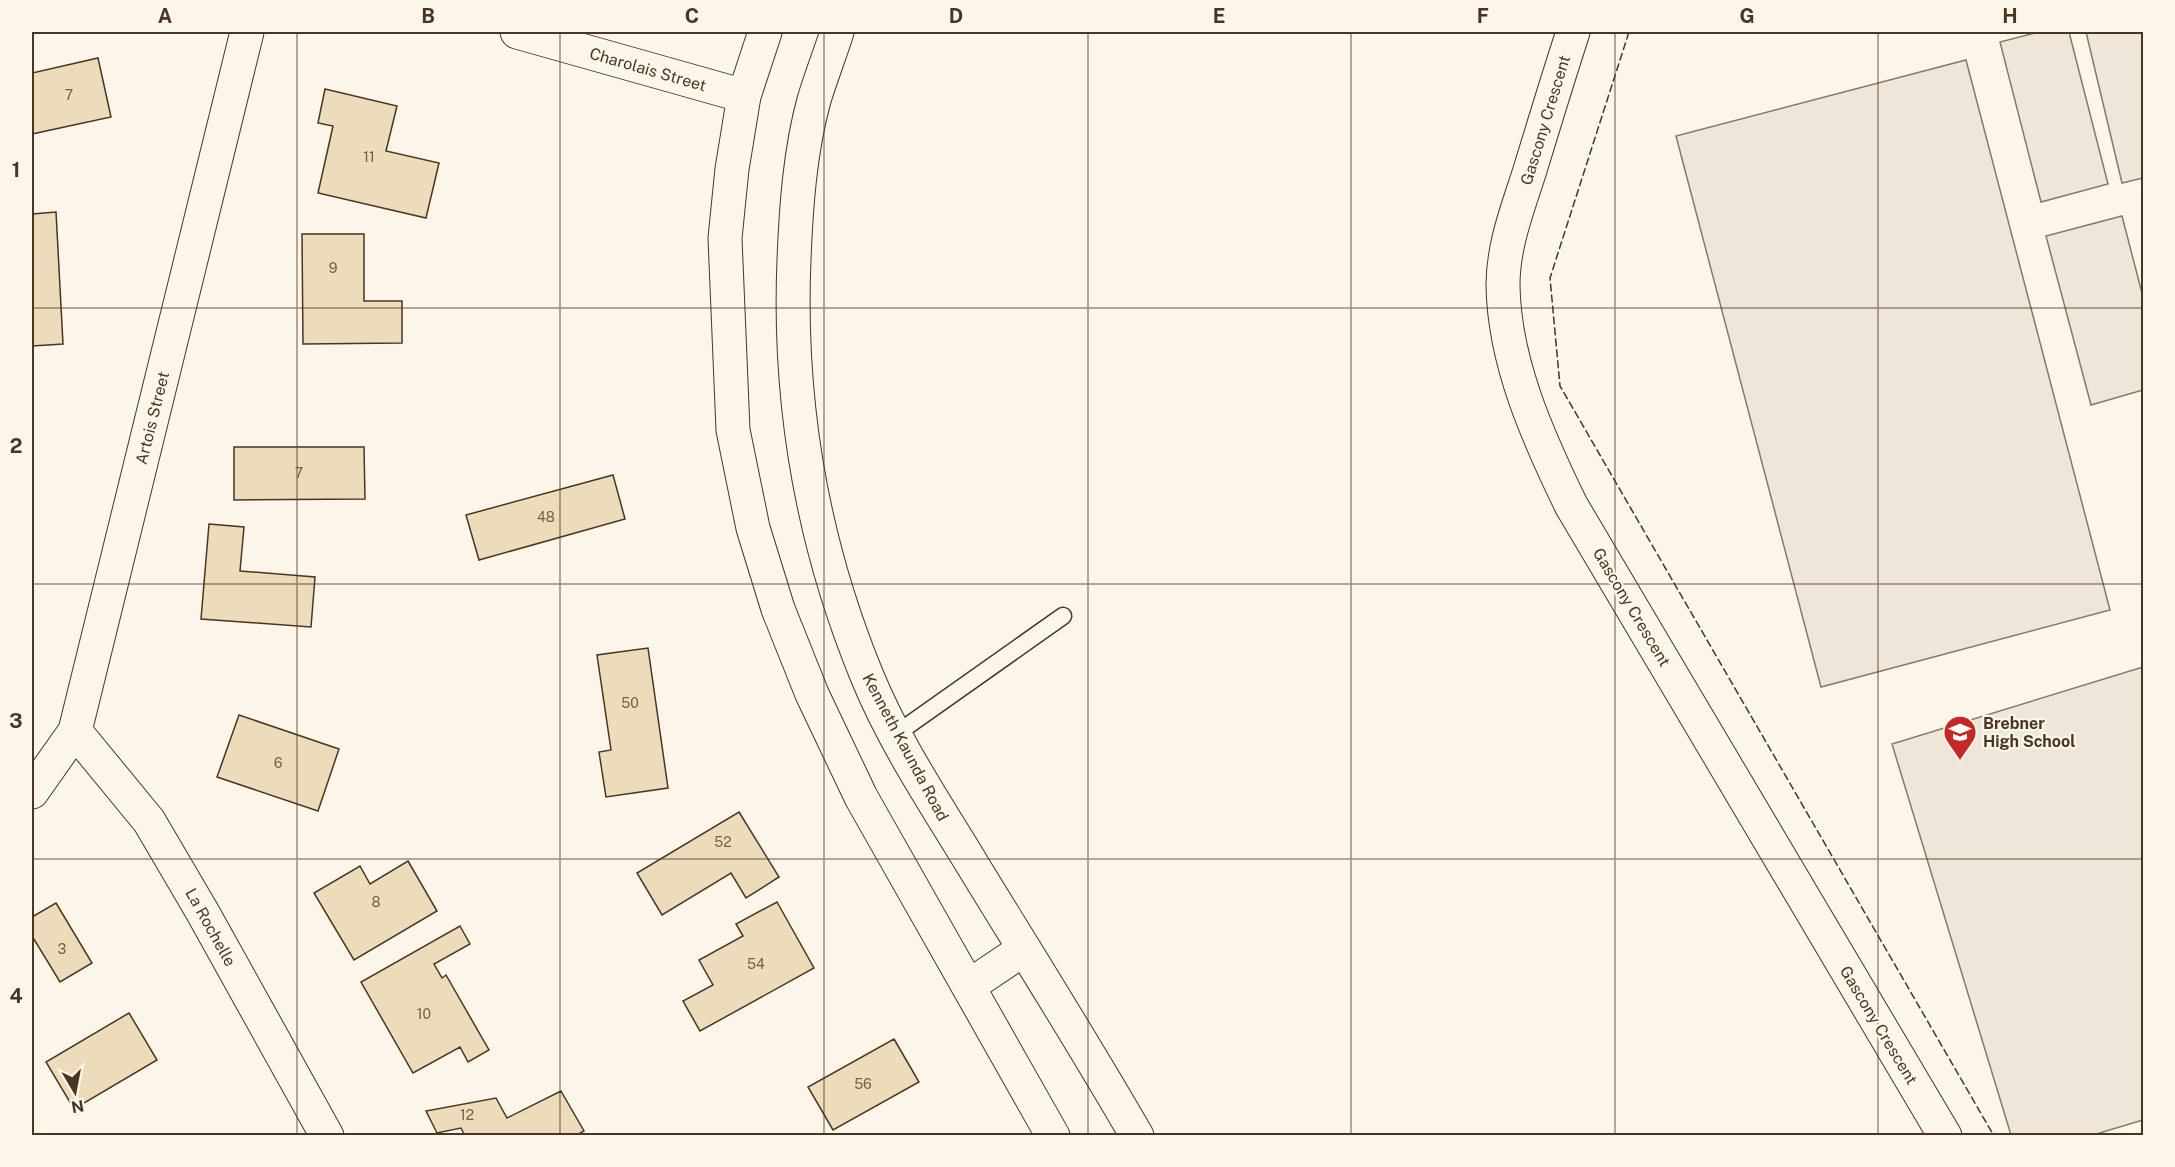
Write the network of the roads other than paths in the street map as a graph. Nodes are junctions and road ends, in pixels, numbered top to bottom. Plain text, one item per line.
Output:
1 (247, 32) edge
2 (517, 32) edge
3 (765, 32) edge
4 (837, 32) edge
5 (1573, 32) edge
6 (744, 96) junction
7 (1063, 616) dead end
8 (75, 731) junction
9 (896, 734) junction
10 (32, 792) edge
11 (1024, 949) junction
12 (969, 987) junction
13 (327, 1136) edge
14 (1053, 1136) edge
15 (1137, 1136) edge
16 (1945, 1136) edge

1 - 8 street, Artois Street
2 - 6 street, Charolais Street
3 - 6 street
4 - 9 street, Kenneth Kaunda Road
5 - 16 street, Gascony Crescent
6 - 12 street
7 - 9 lane
8 - 10 street, Artois Street
8 - 13 street, La Rochelle
9 - 11 street, Kenneth Kaunda Road
11 - 12 street
11 - 15 street, Kenneth Kaunda Road
12 - 14 street

